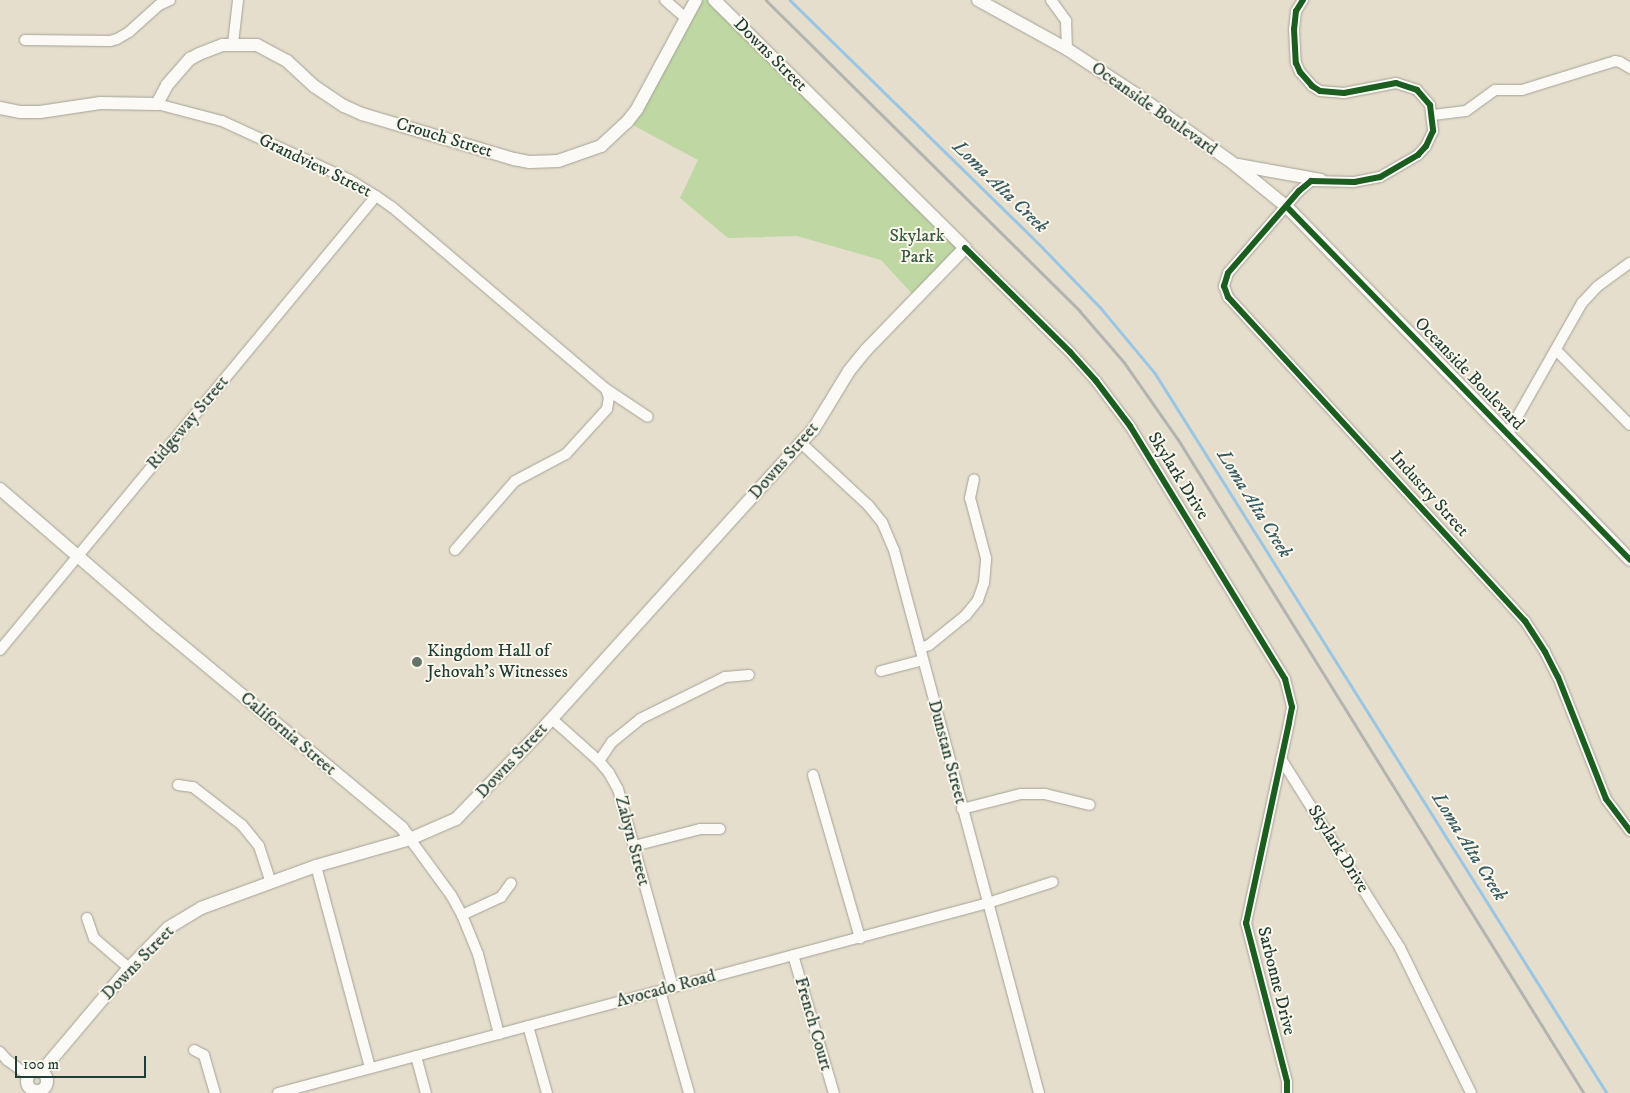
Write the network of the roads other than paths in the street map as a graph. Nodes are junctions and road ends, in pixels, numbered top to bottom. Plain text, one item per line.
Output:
1 (170, 0) edge
2 (238, 0) edge
3 (665, 0) edge
4 (696, 0) edge
5 (714, 0) edge
6 (978, 0) edge
7 (1051, 0) edge
8 (1303, 0) edge
9 (686, 18) junction
10 (25, 40) dead end
11 (233, 44) junction
12 (1067, 50) junction
13 (1630, 68) edge
14 (157, 104) junction
15 (0, 108) edge
16 (1433, 115) junction
17 (1234, 164) junction
18 (1321, 180) junction
19 (376, 196) junction
20 (1287, 207) junction
21 (965, 248) junction
22 (1630, 263) edge
23 (1557, 351) junction
24 (606, 390) junction
25 (648, 417) dead end
26 (1630, 425) edge
27 (1507, 435) junction
28 (801, 443) junction
29 (974, 479) dead end
30 (0, 489) edge
31 (454, 550) dead end
32 (77, 554) junction
33 (1630, 560) edge
34 (920, 648) junction
35 (0, 650) edge
36 (923, 660) junction
37 (881, 671) dead end
38 (749, 675) dead end
39 (552, 719) junction
40 (1281, 759) junction
41 (599, 761) junction
42 (814, 775) dead end
43 (178, 786) dead end
44 (1090, 805) dead end
45 (962, 809) junction
46 (720, 829) dead end
47 (1630, 830) edge
48 (410, 839) junction
49 (634, 846) junction
50 (316, 866) junction
51 (271, 882) junction
52 (1053, 882) dead end
53 (511, 883) dead end
54 (988, 903) junction
55 (462, 916) junction
56 (87, 918) dead end
57 (860, 938) junction
58 (793, 955) junction
59 (129, 968) junction
60 (673, 987) junction
61 (660, 991) junction
62 (528, 1026) junction
63 (499, 1034) junction
64 (194, 1050) dead end
65 (0, 1052) edge
66 (416, 1056) junction
67 (370, 1068) junction
68 (35, 1073) junction
69 (27, 1090) edge
70 (48, 1090) edge
71 (215, 1093) edge
72 (278, 1093) edge
73 (426, 1093) edge
74 (546, 1093) edge
75 (689, 1093) edge
76 (834, 1093) edge
77 (1038, 1093) edge
78 (1287, 1093) edge
79 (1470, 1093) edge

1 - 10 street
2 - 11 street
3 - 9 street
4 - 9 main road, Crouch Street
5 - 21 main road, Downs Street
6 - 12 main road, Oceanside Boulevard
7 - 12 street
8 - 16 street
9 - 11 main road, Crouch Street
11 - 14 main road, Crouch Street
12 - 17 main road, Oceanside Boulevard
13 - 16 street
14 - 15 main road, Grandview Street
14 - 19 street, Grandview Street
16 - 18 street
17 - 18 main road
17 - 20 main road, Oceanside Boulevard
18 - 20 street, Industry Street
19 - 24 street, Grandview Street
19 - 32 street, Ridgeway Street
20 - 27 main road, Oceanside Boulevard
20 - 47 street, Industry Street
21 - 28 main road, Downs Street
21 - 40 street, Skylark Drive
22 - 23 street
23 - 26 street
23 - 27 street
24 - 25 street, Grandview Street
24 - 31 street
27 - 33 main road, Oceanside Boulevard
28 - 34 street, Dunstan Street
28 - 39 main road, Downs Street
29 - 34 street
30 - 32 main road, California Street
32 - 35 street, Ridgeway Street
32 - 48 main road, California Street
34 - 36 street, Dunstan Street
36 - 37 street
36 - 45 street, Dunstan Street
38 - 41 street
39 - 41 street, Zabyn Street
39 - 48 main road, Downs Street
40 - 78 street, Sarbonne Drive
40 - 79 street, Skylark Drive
41 - 49 street, Zabyn Street
42 - 57 street
43 - 51 street
44 - 45 street
45 - 54 street, Dunstan Street
46 - 49 street
48 - 50 main road, Downs Street
48 - 55 street, California Street
49 - 60 street, Zabyn Street
50 - 51 main road, Downs Street
50 - 67 street
51 - 59 main road, Downs Street
52 - 54 street, Avocado Road
53 - 55 street
54 - 57 street, Avocado Road
54 - 77 street, Dunstan Street
55 - 63 street, California Street
56 - 59 street
57 - 58 street, Avocado Road
58 - 60 street, Avocado Road
58 - 76 street, French Court
59 - 68 main road, Downs Street
60 - 61 street, Avocado Road
61 - 62 street, Avocado Road
61 - 75 street
62 - 63 street, Avocado Road
62 - 74 street
63 - 66 street, Avocado Road
64 - 71 street
65 - 68 street
66 - 67 street, Avocado Road
66 - 73 street
67 - 72 street, Avocado Road
68 - 69 main road
68 - 70 main road
69 - 70 main road

